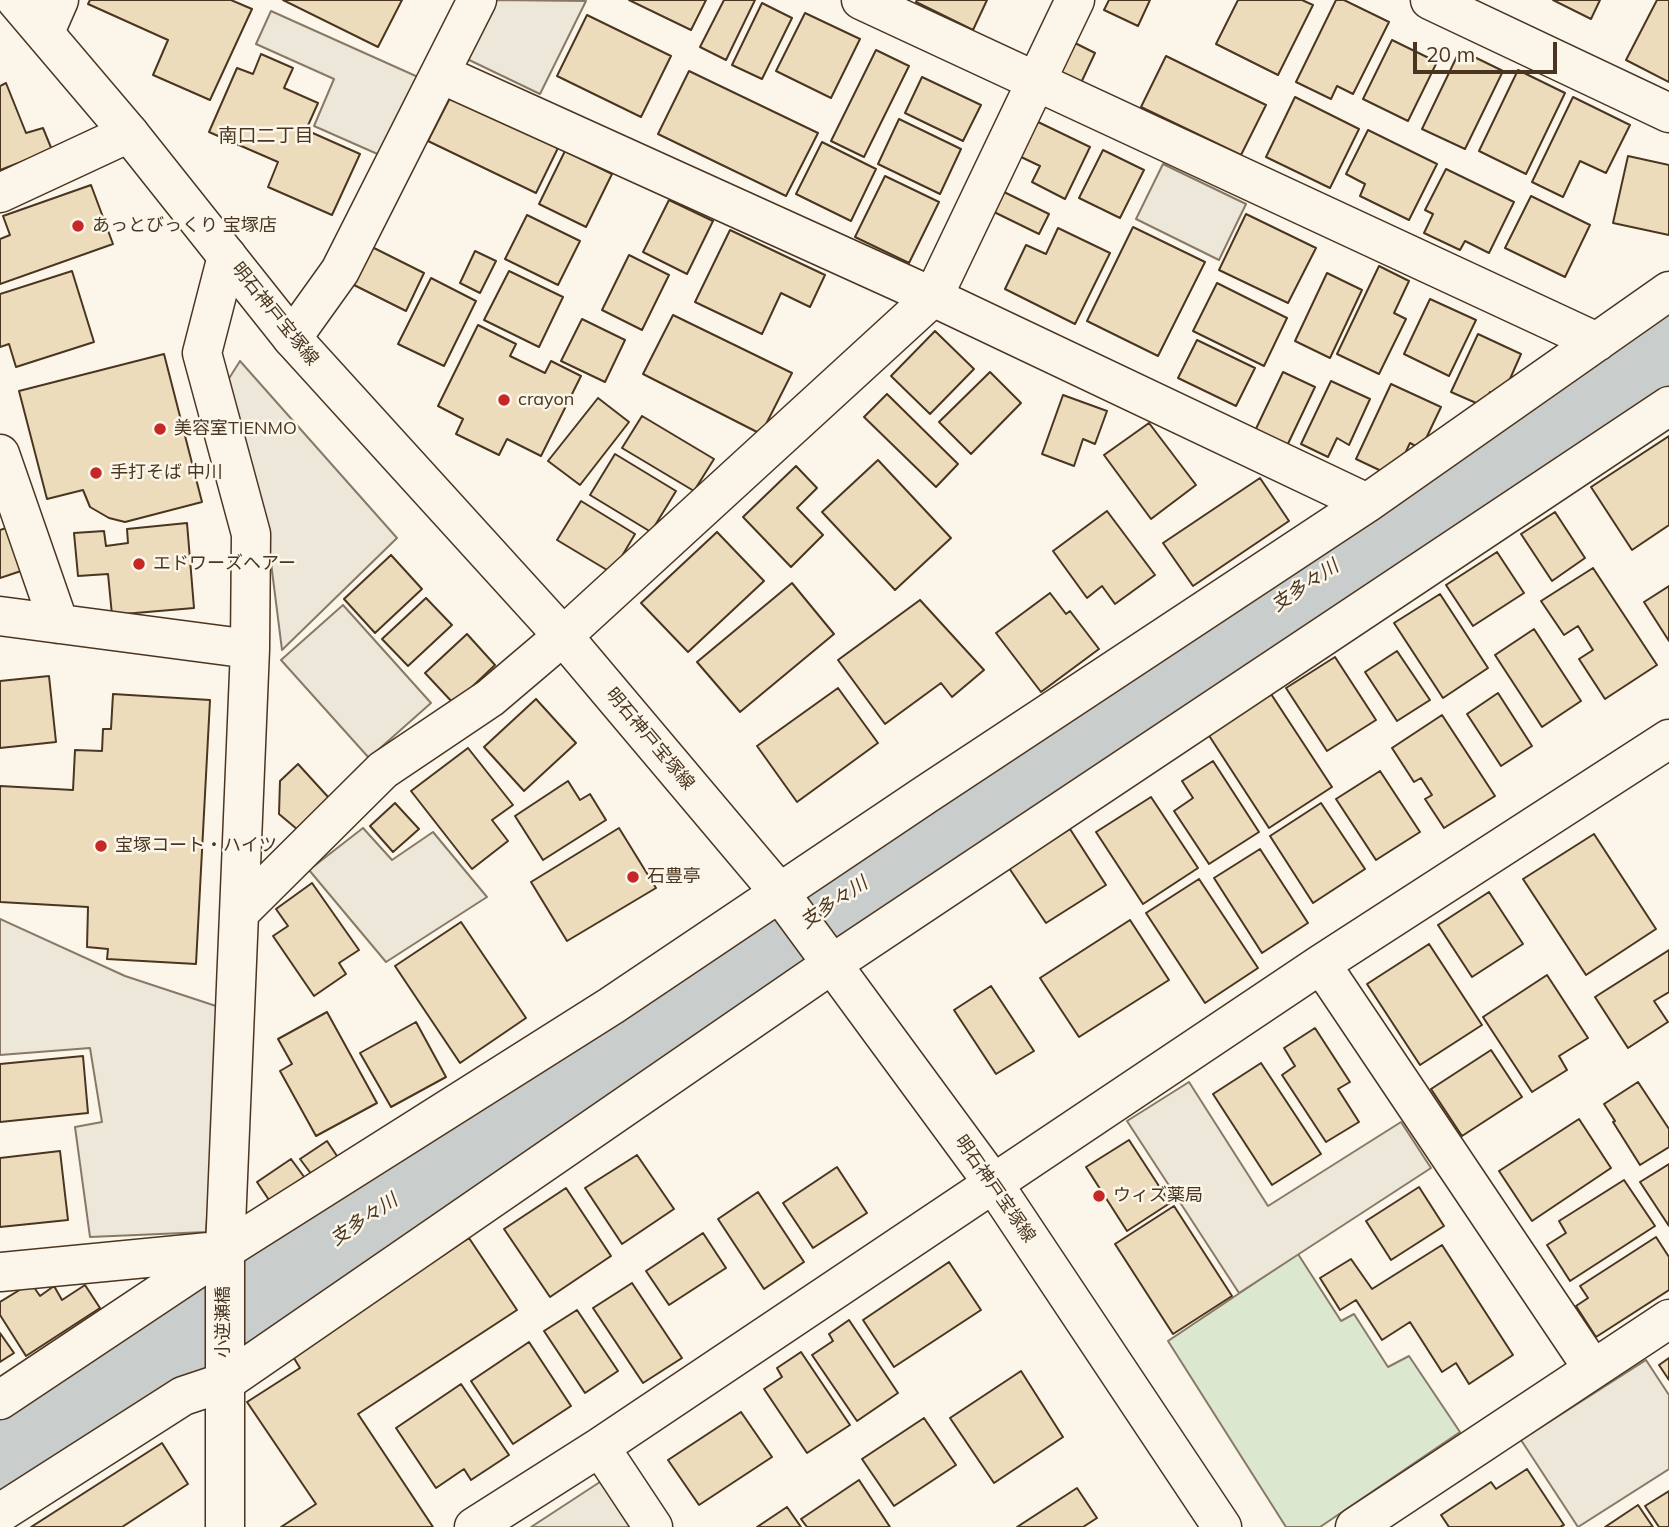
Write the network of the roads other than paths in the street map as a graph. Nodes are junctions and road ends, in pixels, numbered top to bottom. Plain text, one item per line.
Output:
1 (16, 0) edge
2 (477, 0) edge
3 (861, 0) edge
4 (1075, 0) edge
5 (1430, 0) edge
6 (52, 16) edge
7 (441, 74) junction
8 (1036, 81) junction
9 (1669, 113) edge
10 (129, 133) junction
11 (0, 193) edge
12 (227, 256) junction
13 (1669, 291) edge
14 (933, 297) junction
15 (292, 338) junction
16 (1597, 342) junction
17 (1669, 407) edge
18 (0, 454) edge
19 (1367, 503) junction
20 (0, 616) edge
21 (59, 624) junction
22 (563, 636) junction
23 (250, 649) junction
24 (1669, 739) edge
25 (786, 901) junction
26 (239, 913) junction
27 (827, 957) junction
28 (1321, 964) junction
29 (993, 1183) junction
30 (225, 1262) junction
31 (0, 1272) edge
32 (1669, 1319) edge
33 (1593, 1369) junction
34 (225, 1375) junction
35 (0, 1399) edge
36 (600, 1447) junction
37 (0, 1513) edge
38 (225, 1527) edge
39 (474, 1527) edge
40 (653, 1527) edge
41 (1222, 1527) edge
42 (1355, 1527) edge

1 - 6 street, 明石神戸宝塚線
2 - 7 street
3 - 8 street
4 - 8 street
5 - 9 street
6 - 10 street, 明石神戸宝塚線
7 - 14 street
7 - 15 street
8 - 14 street
8 - 16 street
10 - 11 street
10 - 12 street, 明石神戸宝塚線
12 - 15 street, 明石神戸宝塚線
12 - 23 street, 小逆瀬橋
13 - 16 street
14 - 19 street
14 - 22 street
15 - 22 street, 明石神戸宝塚線
16 - 19 street
17 - 27 street
18 - 21 street
19 - 25 street
20 - 21 street
21 - 23 street
22 - 25 street, 明石神戸宝塚線
22 - 26 street
23 - 26 street, 小逆瀬橋
24 - 28 street
25 - 27 street, 明石神戸宝塚線
25 - 30 street
26 - 30 street, 小逆瀬橋
27 - 29 street, 明石神戸宝塚線
27 - 34 street
28 - 29 street
28 - 33 street
29 - 36 street
29 - 41 street, 明石神戸宝塚線
30 - 31 street
30 - 34 street, 小逆瀬橋
30 - 35 street
32 - 33 street
33 - 42 street
34 - 37 street
34 - 38 street, 小逆瀬橋
36 - 39 street
36 - 40 street

